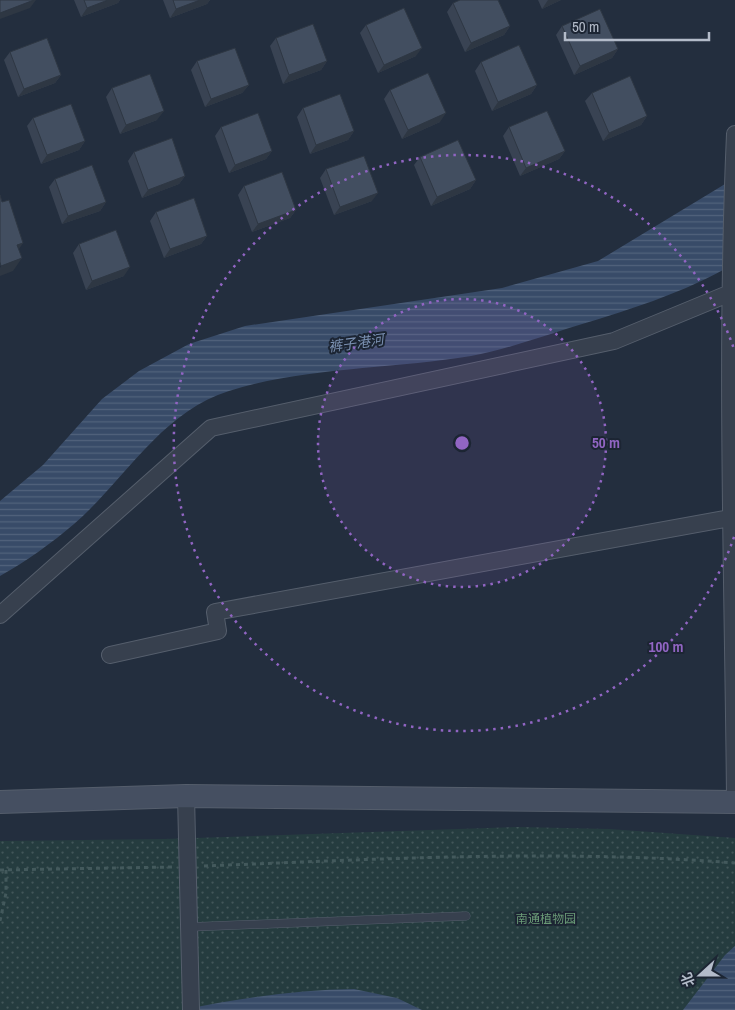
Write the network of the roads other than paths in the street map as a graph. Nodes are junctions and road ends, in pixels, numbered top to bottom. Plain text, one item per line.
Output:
1 (735, 142) edge
2 (733, 291) edge
3 (734, 517) edge
4 (0, 615) edge
5 (110, 655) dead end
6 (186, 796) junction
7 (735, 798) edge
8 (0, 802) edge
9 (735, 802) edge
10 (466, 916) dead end
11 (189, 927) junction
12 (190, 1004) edge

1 - 2 street
2 - 3 street
2 - 4 street
3 - 5 street
3 - 7 street
6 - 8 street
6 - 9 street
6 - 11 street
10 - 11 lane
11 - 12 street

